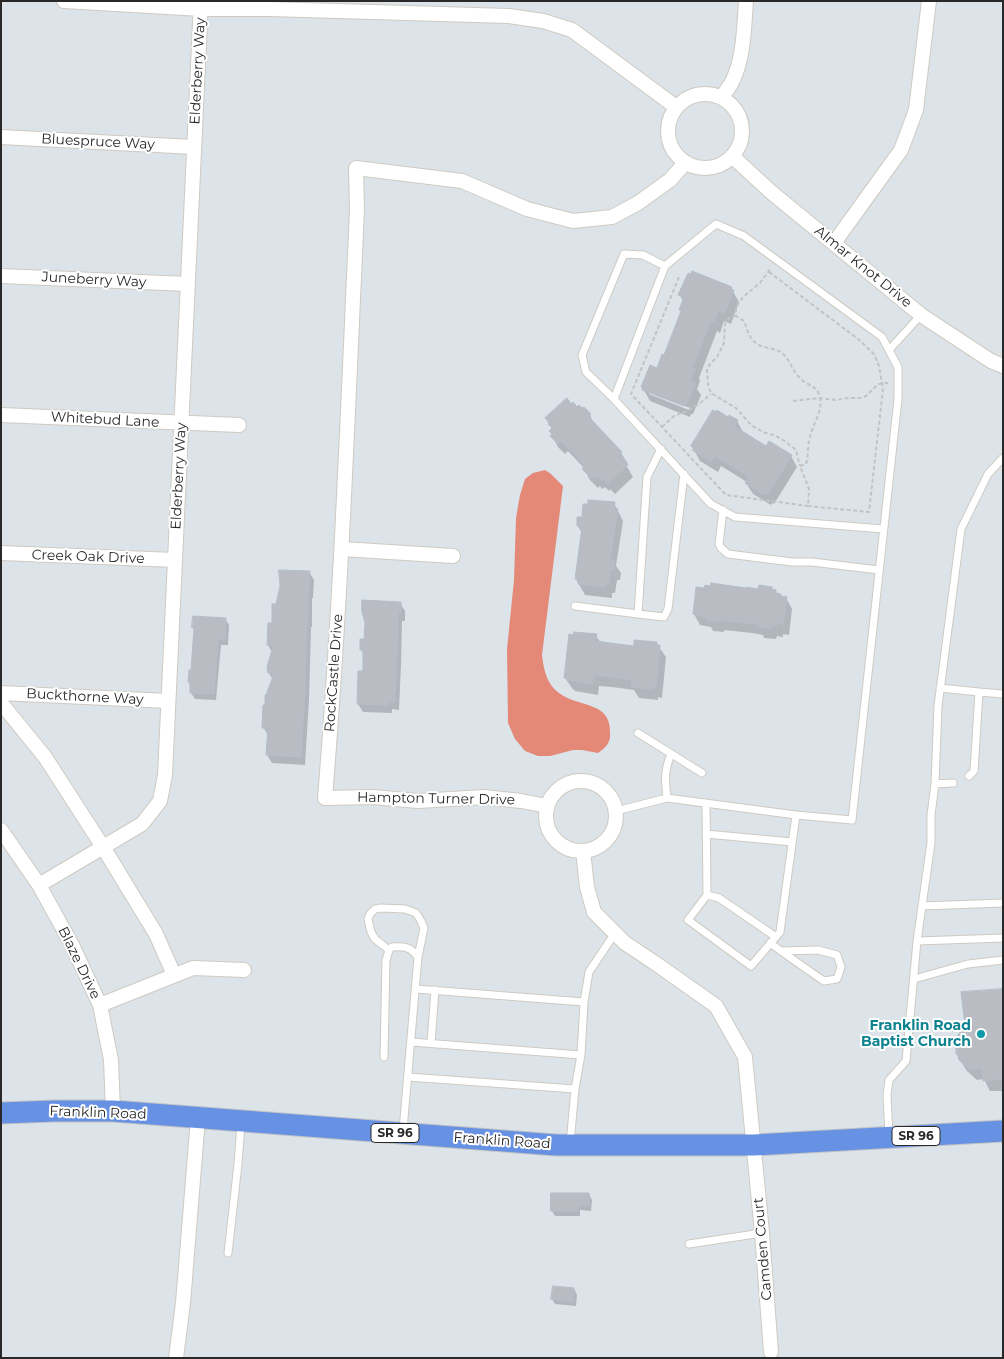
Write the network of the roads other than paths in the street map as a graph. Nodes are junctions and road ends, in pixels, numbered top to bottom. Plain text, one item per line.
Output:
1 (64, 1) edge
2 (746, 1) edge
3 (930, 1) edge
4 (201, 5) edge
5 (352, 6) edge
6 (722, 97) junction
7 (676, 107) junction
8 (1, 137) edge
9 (194, 147) junction
10 (732, 156) junction
11 (686, 163) junction
12 (834, 243) junction
13 (665, 266) junction
14 (1, 276) edge
15 (188, 284) junction
16 (921, 315) junction
17 (889, 350) junction
18 (1003, 366) edge
19 (614, 399) junction
20 (1, 415) edge
21 (181, 423) junction
22 (239, 425) dead end
23 (661, 449) junction
24 (1003, 458) edge
25 (684, 474) junction
26 (723, 510) junction
27 (883, 529) junction
28 (342, 549) junction
29 (1, 553) edge
30 (453, 556) dead end
31 (175, 560) junction
32 (879, 570) junction
33 (575, 606) dead end
34 (638, 614) junction
35 (940, 688) junction
36 (979, 692) junction
37 (1, 693) edge
38 (1003, 694) edge
39 (168, 701) junction
40 (1, 703) edge
41 (638, 733) dead end
42 (671, 754) junction
43 (702, 773) dead end
44 (969, 776) dead end
45 (953, 783) dead end
46 (935, 784) junction
47 (325, 798) joint
48 (667, 798) junction
49 (706, 803) junction
50 (547, 806) junction
51 (616, 811) junction
52 (796, 815) junction
53 (1, 830) edge
54 (706, 834) junction
55 (792, 842) junction
56 (103, 847) junction
57 (583, 851) junction
58 (39, 885) junction
59 (707, 895) junction
60 (1003, 903) edge
61 (922, 906) junction
62 (615, 933) junction
63 (776, 937) junction
64 (1003, 938) edge
65 (918, 940) junction
66 (770, 943) junction
67 (388, 950) junction
68 (781, 951) junction
69 (418, 957) junction
70 (1003, 960) edge
71 (244, 970) dead end
72 (174, 975) junction
73 (914, 979) junction
74 (416, 989) junction
75 (435, 990) junction
76 (584, 1002) junction
77 (100, 1005) junction
78 (411, 1042) junction
79 (431, 1043) junction
80 (581, 1056) junction
81 (384, 1057) dead end
82 (408, 1077) junction
83 (575, 1089) junction
84 (114, 1111) junction
85 (1, 1113) edge
86 (198, 1118) junction
87 (241, 1121) junction
88 (1003, 1131) edge
89 (402, 1133) junction
90 (889, 1138) junction
91 (570, 1145) junction
92 (754, 1145) junction
93 (762, 1233) junction
94 (689, 1244) dead end
95 (228, 1253) dead end
96 (771, 1352) dead end
97 (176, 1358) edge

1 - 4 street
2 - 6 street
3 - 12 street
4 - 5 street
4 - 9 street, Elderberry Way
5 - 7 street
6 - 7 street
6 - 10 street
7 - 11 street
8 - 9 street, Bluespruce Way
9 - 15 street, Elderberry Way
10 - 11 street
10 - 12 street, Almar Knot Drive
11 - 28 street, RockCastle Drive
12 - 16 street, Almar Knot Drive
13 - 17 lane
13 - 19 lane
13 - 19 lane
14 - 15 street, Juneberry Way
15 - 21 street, Elderberry Way
16 - 17 lane
16 - 18 street, Almar Knot Drive
17 - 27 lane
19 - 23 lane
20 - 21 street, Whitebud Lane
21 - 22 street, Whitebud Lane
21 - 31 street, Elderberry Way
23 - 25 lane
23 - 34 lane
24 - 35 lane
25 - 26 lane
25 - 34 lane
26 - 27 lane
26 - 32 lane
27 - 32 lane
28 - 30 street
28 - 47 street, RockCastle Drive
29 - 31 street, Creek Oak Drive
31 - 39 street, Elderberry Way
32 - 52 lane
33 - 34 lane
35 - 36 lane
35 - 46 lane
36 - 38 lane
36 - 44 lane
37 - 39 street, Buckthorne Way
39 - 56 street, Elderberry Way
40 - 56 street
41 - 42 lane
42 - 43 lane
42 - 48 lane
45 - 46 lane
46 - 61 lane
47 - 50 street, Hampton Turner Drive
48 - 49 lane
48 - 51 lane
49 - 52 lane
49 - 54 lane
50 - 51 street
50 - 57 street
51 - 57 street
52 - 55 lane
53 - 58 street, Blaze Drive
54 - 55 lane
54 - 59 lane
55 - 63 lane
56 - 58 street, Elderberry Way
56 - 72 street
57 - 62 street, Camden Court
58 - 77 street, Blaze Drive
59 - 63 lane
59 - 66 lane
60 - 61 lane
61 - 65 lane
62 - 76 lane
62 - 92 street, Camden Court
63 - 66 lane
64 - 65 lane
65 - 73 lane
66 - 68 lane
67 - 69 lane
67 - 69 lane
67 - 81 lane
68 - 68 lane
69 - 74 lane
70 - 73 lane
71 - 72 street
72 - 77 street
73 - 90 lane
74 - 75 lane
74 - 78 lane
75 - 76 lane
75 - 79 lane
76 - 80 lane
77 - 84 street, Blaze Drive
78 - 79 lane
78 - 82 lane
79 - 80 lane
80 - 83 lane
82 - 83 lane
82 - 89 lane
83 - 91 lane
84 - 85 main road, Franklin Road / SR 96
84 - 86 main road, Franklin Road / SR 96
86 - 87 main road, Franklin Road / SR 96
86 - 97 street
87 - 89 main road, Franklin Road / SR 96
87 - 95 lane
88 - 90 main road, Franklin Road / SR 96
89 - 91 main road, Franklin Road / SR 96
90 - 92 main road, Franklin Road / SR 96
91 - 92 main road, Franklin Road / SR 96
92 - 93 street, Camden Court
93 - 94 lane
93 - 96 street, Camden Court

